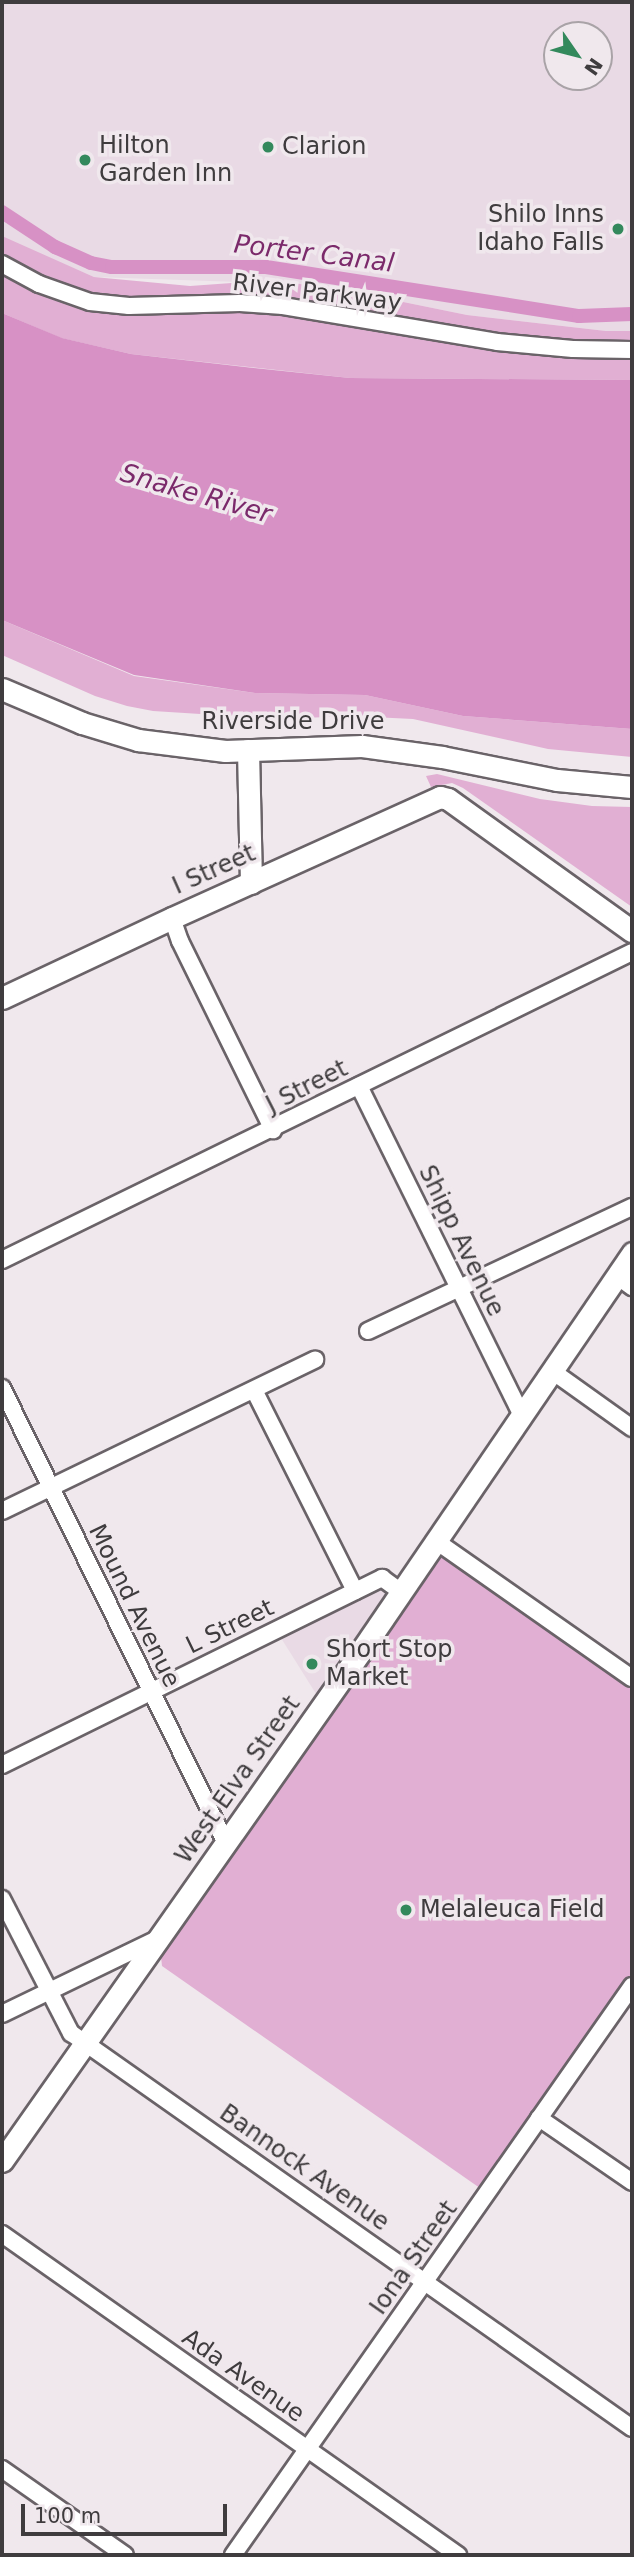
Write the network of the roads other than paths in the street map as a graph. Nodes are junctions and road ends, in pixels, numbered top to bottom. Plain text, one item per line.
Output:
1 (2, 264) edge
2 (632, 350) edge
3 (2, 689) edge
4 (248, 750) junction
5 (632, 787) edge
6 (251, 883) junction
7 (172, 918) junction
8 (632, 930) edge
9 (632, 952) edge
10 (2, 999) edge
11 (359, 1086) junction
12 (272, 1130) junction
13 (632, 1207) edge
14 (632, 1253) edge
15 (2, 1260) edge
16 (624, 1282) edge
17 (457, 1289) junction
18 (368, 1331) dead end
19 (315, 1360) dead end
20 (552, 1371) junction
21 (2, 1388) edge
22 (254, 1390) junction
23 (522, 1416) junction
24 (632, 1428) edge
25 (51, 1486) junction
26 (2, 1511) edge
27 (436, 1541) junction
28 (355, 1591) junction
29 (401, 1592) junction
30 (632, 1678) edge
31 (150, 1692) junction
32 (2, 1765) edge
33 (226, 1843) junction
34 (2, 1899) edge
35 (159, 1939) junction
36 (632, 1986) edge
37 (48, 1992) junction
38 (2, 2014) edge
39 (85, 2043) junction
40 (540, 2118) junction
41 (2, 2161) edge
42 (632, 2182) edge
43 (2, 2234) edge
44 (425, 2280) junction
45 (632, 2428) edge
46 (307, 2449) junction
47 (2, 2469) edge
48 (125, 2555) edge
49 (233, 2555) edge
50 (458, 2555) edge

1 - 2 street, River Parkway
3 - 4 street, Riverside Drive
4 - 5 street, Riverside Drive
4 - 6 street
6 - 7 street, I Street
6 - 8 street, I Street
7 - 10 street, I Street
7 - 12 street
9 - 11 street, J Street
11 - 12 street, J Street
11 - 17 street, Shipp Avenue
12 - 15 street, J Street
13 - 17 street
14 - 16 street, West Elva Street
16 - 20 street, West Elva Street
17 - 18 street
17 - 23 street, Shipp Avenue
19 - 22 street
20 - 23 street, West Elva Street
20 - 24 street
21 - 25 street, Mound Avenue
22 - 25 street
22 - 28 street
23 - 27 street, West Elva Street
25 - 26 street
25 - 31 street, Mound Avenue
27 - 29 street, West Elva Street
27 - 30 street
28 - 29 street, L Street
28 - 31 street, L Street
29 - 33 street, West Elva Street
31 - 32 street, L Street
31 - 33 street, Mound Avenue
33 - 35 street, West Elva Street
34 - 37 street, Bannock Avenue
35 - 37 street
35 - 39 street, West Elva Street
36 - 40 street, Iona Street
37 - 38 street
37 - 39 street, Bannock Avenue
39 - 41 street, West Elva Street
39 - 44 street, Bannock Avenue
40 - 42 street
40 - 44 street, Iona Street
43 - 46 street, Ada Avenue
44 - 45 street, Bannock Avenue
44 - 46 street, Iona Street
46 - 49 street, Iona Street
46 - 50 street, Ada Avenue
47 - 48 street

